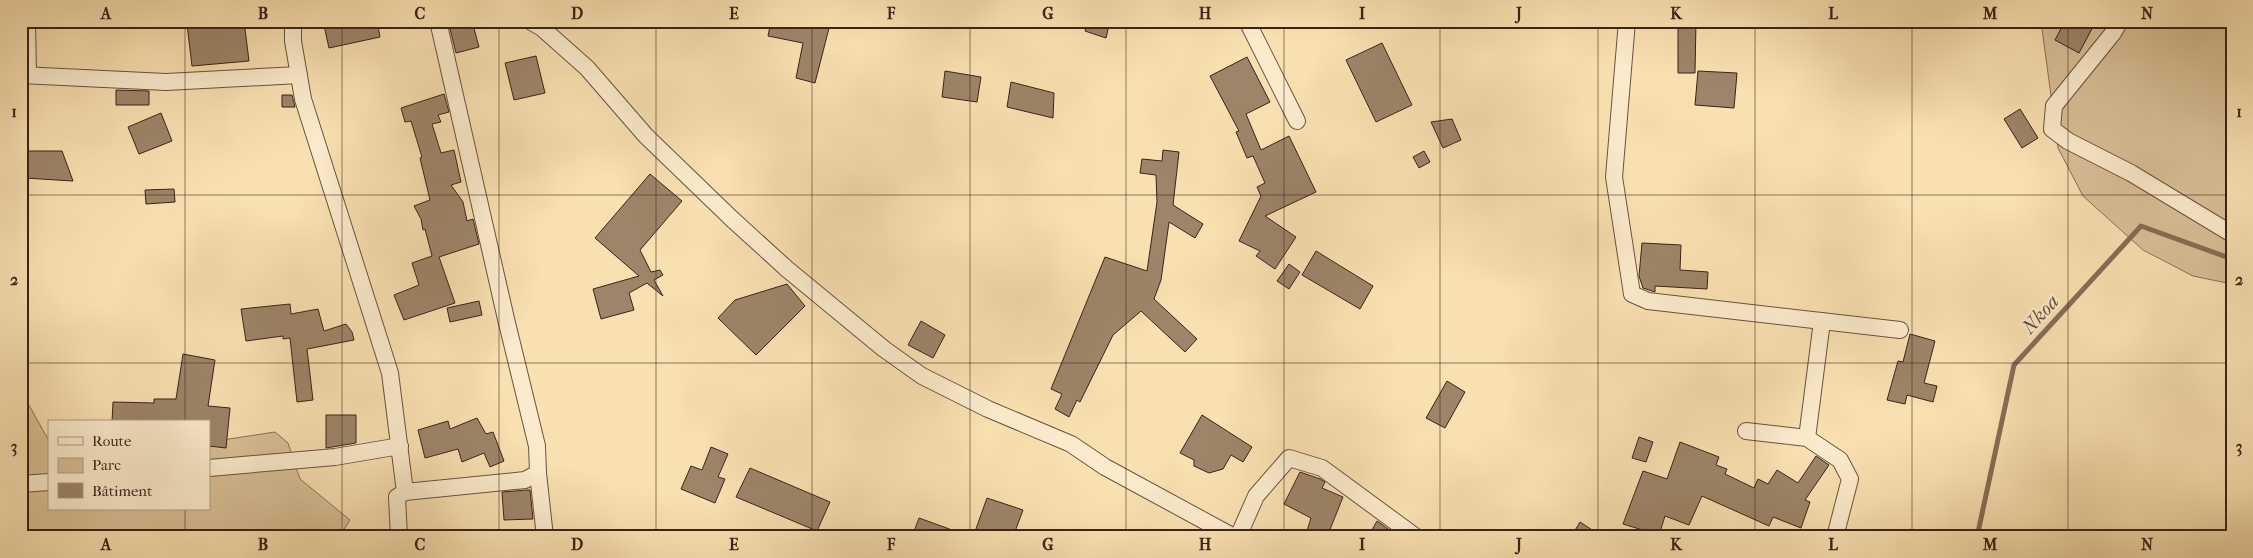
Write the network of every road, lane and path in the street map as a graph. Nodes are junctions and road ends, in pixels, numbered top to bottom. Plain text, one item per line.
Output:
1 (27, 21) edge
2 (293, 21) edge
3 (438, 21) edge
4 (530, 21) edge
5 (1247, 21) edge
6 (1627, 21) edge
7 (2120, 21) edge
8 (25, 75) edge
9 (299, 75) junction
10 (1297, 121) dead end
11 (2232, 234) edge
12 (1822, 321) junction
13 (1900, 330) dead end
14 (1746, 431) dead end
15 (1807, 438) junction
16 (400, 446) junction
17 (210, 468) edge
18 (538, 472) junction
19 (48, 482) edge
20 (21, 484) edge
21 (405, 492) junction
22 (399, 537) edge
23 (545, 537) edge
24 (1236, 537) edge
25 (1416, 537) edge
26 (1835, 537) edge

1 - 8 street
2 - 9 street
3 - 18 street
4 - 24 street
5 - 10 street
6 - 12 street
7 - 11 street
8 - 9 street
9 - 16 street
12 - 13 street
12 - 15 street
14 - 15 street
15 - 26 street
16 - 17 street
16 - 21 street
18 - 21 street
18 - 23 street
19 - 20 street
21 - 22 street
24 - 25 street

